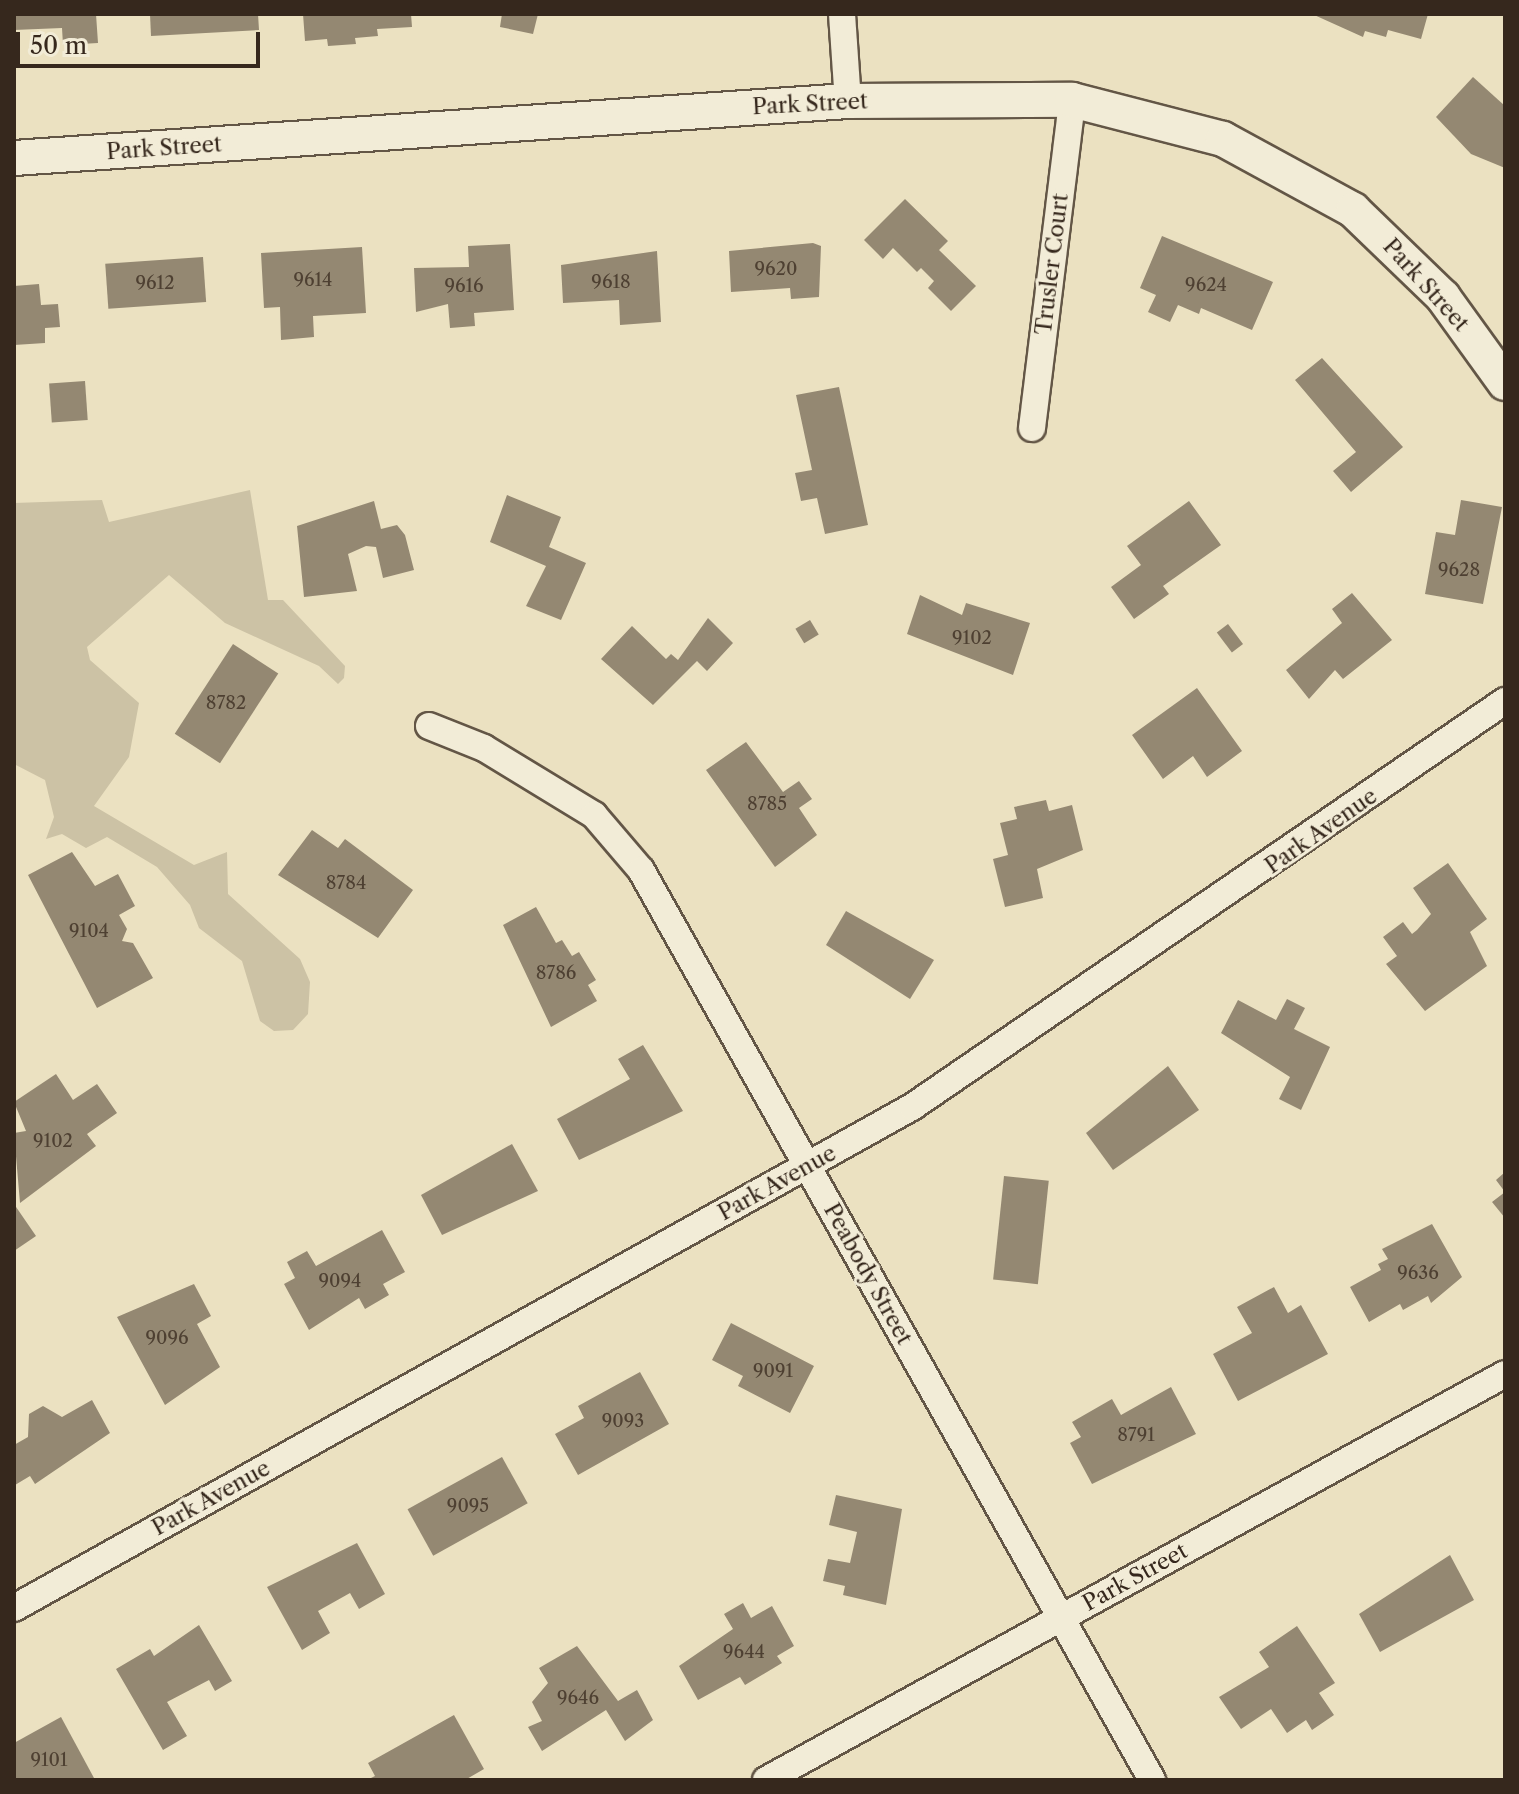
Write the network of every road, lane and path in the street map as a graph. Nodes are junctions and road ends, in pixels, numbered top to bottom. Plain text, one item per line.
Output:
1 (842, 14) edge
2 (1072, 100) junction
3 (848, 101) junction
4 (14, 158) edge
5 (1505, 383) edge
6 (1032, 428) dead end
7 (1505, 701) edge
8 (429, 726) dead end
9 (807, 1166) junction
10 (1505, 1374) edge
11 (14, 1608) edge
12 (1061, 1618) junction
13 (766, 1780) edge
14 (1152, 1780) edge

1 - 3 street
2 - 3 street, Park Street
2 - 5 street, Park Street
2 - 6 street, Trusler Court
3 - 4 street, Park Street
7 - 9 street, Park Avenue
8 - 9 street, Peabody Street
9 - 11 street, Park Avenue
9 - 12 street, Peabody Street
10 - 12 street, Park Street
12 - 13 street, Park Street
12 - 14 street, Peabody Street

